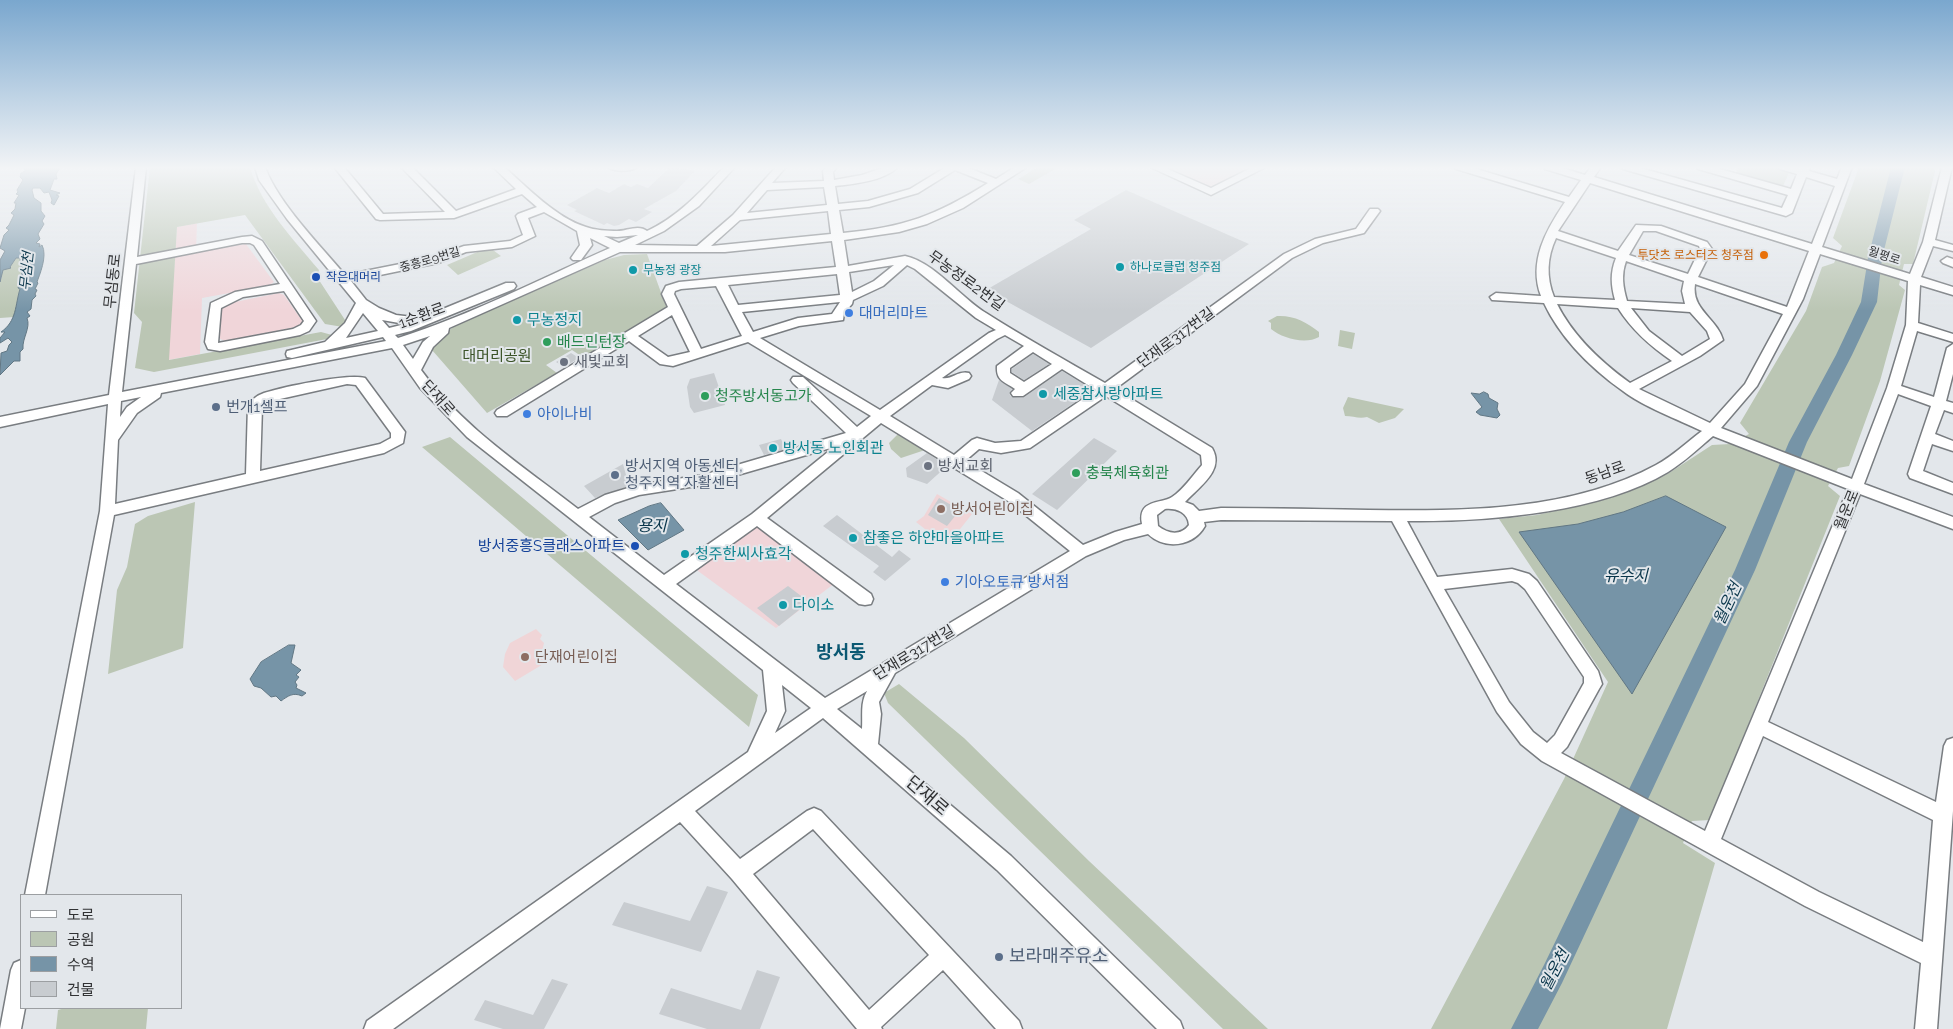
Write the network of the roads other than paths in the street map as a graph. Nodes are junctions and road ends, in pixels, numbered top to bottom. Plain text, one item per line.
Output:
1 (136, 215) edge
2 (291, 215) edge
3 (378, 215) edge
4 (454, 215) edge
5 (525, 215) edge
6 (556, 215) edge
7 (669, 215) edge
8 (680, 215) edge
9 (761, 215) edge
10 (834, 215) edge
11 (939, 215) edge
12 (1371, 215) edge
13 (1563, 215) edge
14 (1708, 215) edge
15 (1828, 215) edge
16 (1939, 215) edge
17 (737, 217) joint
18 (669, 223) junction
19 (582, 230) junction
20 (641, 231) junction
21 (1552, 233) junction
22 (836, 238) junction
23 (1929, 242) junction
24 (614, 246) junction
25 (1814, 248) junction
26 (1953, 248) edge
27 (675, 250) junction
28 (700, 250) junction
29 (1622, 256) junction
30 (577, 258) junction
31 (905, 260) junction
32 (132, 262) junction
33 (842, 270) junction
34 (1691, 278) junction
35 (343, 279) junction
36 (1914, 280) junction
37 (720, 282) junction
38 (286, 287) junction
39 (1953, 291) edge
40 (1496, 297) dead end
41 (847, 298) junction
42 (1548, 300) junction
43 (362, 303) junction
44 (1623, 305) junction
45 (675, 308) junction
46 (1693, 308) junction
47 (735, 309) junction
48 (1790, 312) junction
49 (443, 314) junction
50 (454, 322) junction
51 (1912, 325) junction
52 (1007, 330) junction
53 (629, 335) junction
54 (750, 337) junction
55 (391, 338) junction
56 (1953, 338) edge
57 (1034, 346) junction
58 (321, 348) junction
59 (1953, 348) edge
60 (697, 353) junction
61 (1680, 361) junction
62 (1062, 363) junction
63 (414, 370) junction
64 (1951, 370) edge
65 (964, 376) dead end
66 (798, 380) dead end
67 (932, 381) junction
68 (177, 385) junction
69 (1628, 388) junction
70 (1894, 388) junction
71 (1106, 389) junction
72 (116, 395) junction
73 (89, 400) junction
74 (1939, 403) junction
75 (1953, 408) edge
76 (502, 413) dead end
77 (0, 414) edge
78 (880, 416) junction
79 (0, 422) edge
80 (1712, 430) junction
81 (857, 435) junction
82 (1928, 437) junction
83 (111, 440) junction
84 (1953, 446) edge
85 (955, 462) junction
86 (253, 478) junction
87 (1856, 487) junction
88 (1953, 489) edge
89 (1175, 504) junction
90 (107, 511) junction
91 (576, 516) junction
92 (1397, 516) junction
93 (1196, 517) junction
94 (757, 518) junction
95 (1953, 523) edge
96 (1151, 527) junction
97 (1080, 552) junction
98 (663, 584) junction
99 (1433, 584) junction
100 (865, 599) dead end
101 (771, 667) junction
102 (890, 667) junction
103 (824, 708) junction
104 (1758, 726) junction
105 (1953, 746) edge
106 (869, 747) junction
107 (1548, 755) junction
108 (755, 758) junction
109 (682, 810) junction
110 (1943, 815) junction
111 (1710, 843) junction
112 (739, 872) junction
113 (35, 894) edge
114 (943, 956) junction
115 (1931, 957) junction
116 (20, 975) edge
117 (869, 1027) edge
118 (10, 1029) edge
119 (374, 1029) edge
120 (1011, 1029) edge
121 (1172, 1029) edge
122 (1926, 1029) edge

1 - 32 street, 무심동로
2 - 35 street, 단재로
3 - 4 street
5 - 35 street, 중흥로9번길
6 - 19 street
7 - 20 street, 1순환로
8 - 18 street, 1순환로
9 - 17 street
10 - 22 street
11 - 22 street
12 - 71 street, 단재로317번길
13 - 21 street
14 - 25 street, 월평로
15 - 25 street, 동남로
16 - 23 street, 월운로
17 - 28 street
18 - 24 street, 1순환로
18 - 27 street
19 - 20 street
19 - 24 street
19 - 30 street
20 - 24 street, 1순환로
21 - 29 street
21 - 42 street
22 - 28 street
22 - 33 street
23 - 26 street
23 - 36 street, 월운로
24 - 27 street
24 - 30 street, 1순환로
24 - 50 street, 1순환로
25 - 36 street, 월평로
25 - 48 street, 동남로
27 - 28 street
29 - 34 street
29 - 34 street
29 - 44 street
30 - 49 street, 1순환로
31 - 33 street, 무농정로2번길
31 - 41 street, 무농정로2번길
31 - 52 street, 무농정로2번길
32 - 38 street
32 - 72 street, 무심동로
33 - 37 street, 무농정로2번길
33 - 41 street
34 - 46 street
34 - 48 street
35 - 43 street, 단재로
36 - 39 street, 월평로
36 - 51 street, 월운로
37 - 45 street
37 - 47 street
38 - 38 street
40 - 42 street
41 - 47 street, 무농정로2번길
41 - 54 street
42 - 44 street
42 - 69 street
43 - 49 street
43 - 55 street, 단재로
43 - 58 street
44 - 46 street
44 - 61 street
45 - 53 street
45 - 60 street
46 - 61 street
47 - 54 street
48 - 80 street, 동남로
49 - 55 street, 1순환로
50 - 55 street, 1순환로
50 - 63 street
51 - 56 street
51 - 70 street, 월운로
52 - 57 street, 무농정로2번길
52 - 67 street
53 - 60 street
53 - 76 street
54 - 60 street
54 - 78 street
55 - 58 street, 1순환로
55 - 63 street, 단재로
55 - 68 street, 1순환로
57 - 62 street, 무농정로2번길
57 - 62 street
58 - 72 street, 1순환로
59 - 64 street
61 - 69 street
62 - 71 street, 무농정로2번길
63 - 91 street, 단재로
64 - 74 street
65 - 67 street
66 - 81 street
67 - 78 street
68 - 72 street, 1순환로
68 - 83 street
69 - 80 street
70 - 74 street
70 - 87 street, 월운로
71 - 85 street, 단재로317번길
71 - 89 street
72 - 73 street, 1순환로
72 - 83 street, 무심동로
73 - 77 street
73 - 79 street
74 - 75 street
74 - 82 street
78 - 81 street
78 - 85 street
80 - 87 street
80 - 92 street, 동남로
81 - 91 street
81 - 94 street
82 - 84 street
82 - 88 street
83 - 90 street, 무심동로
85 - 97 street
86 - 86 street
86 - 90 street
87 - 95 street
87 - 104 street, 월운로
89 - 93 street
89 - 96 street
90 - 113 street, 무심동로
91 - 98 street, 단재로
92 - 93 street, 동남로
92 - 99 street
93 - 96 street
94 - 98 street
94 - 100 street
96 - 97 street, 단재로317번길
97 - 102 street, 단재로317번길
98 - 101 street, 단재로
99 - 107 street
99 - 107 street
101 - 103 street, 단재로
101 - 108 street
102 - 103 street, 단재로317번길
102 - 106 street
103 - 106 street, 단재로
103 - 108 street, 단재로317번길
104 - 110 street
104 - 111 street, 월운로
105 - 110 street
106 - 121 street, 단재로
107 - 111 street
108 - 109 street, 단재로317번길
109 - 112 street
109 - 119 street, 단재로317번길
110 - 115 street
111 - 115 street
112 - 114 street
112 - 117 street
114 - 117 street
114 - 120 street
115 - 122 street
116 - 118 street

